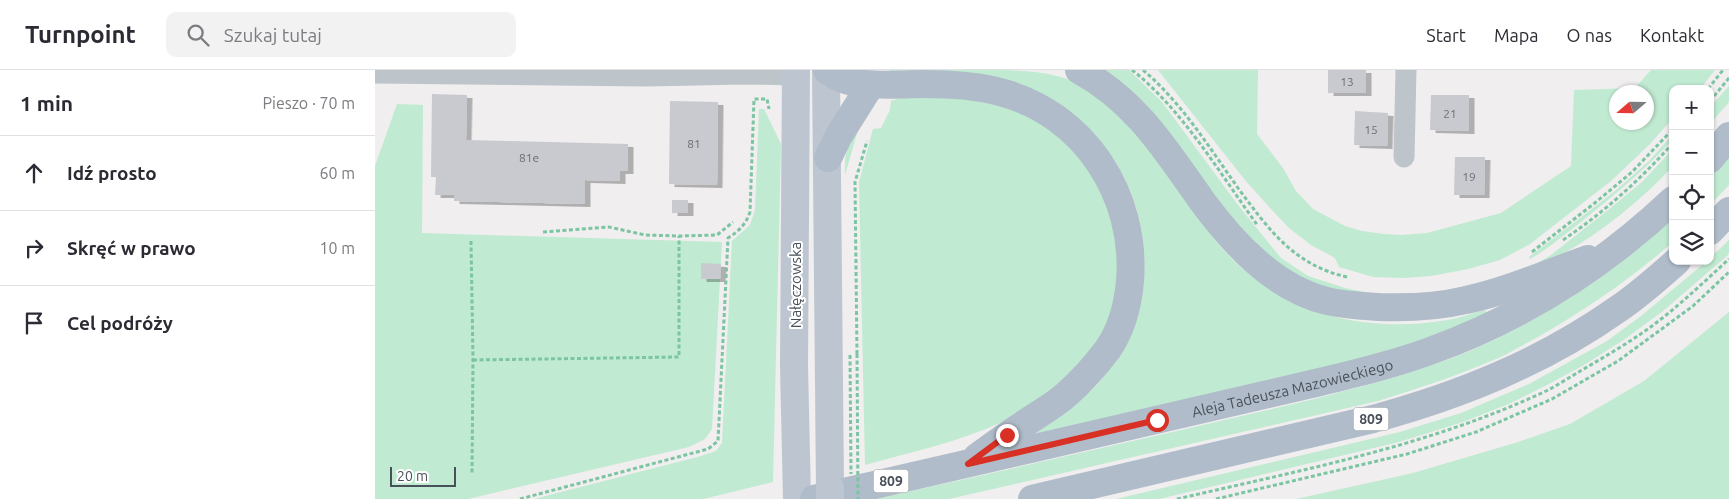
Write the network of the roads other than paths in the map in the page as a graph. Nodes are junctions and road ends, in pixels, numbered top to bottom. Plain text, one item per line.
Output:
1 (827, 70) edge
2 (1079, 70) edge
3 (1406, 70) edge
4 (375, 72) edge
5 (796, 72) edge
6 (870, 86) junction
7 (1729, 136) edge
8 (1714, 155) edge
9 (1404, 157) dead end
10 (828, 158) junction
11 (1669, 203) edge
12 (1729, 211) edge
13 (1714, 227) edge
14 (1615, 250) junction
15 (1672, 265) edge
16 (968, 464) junction
17 (797, 499) edge
18 (814, 499) edge
19 (830, 499) edge
20 (1032, 499) edge

1 - 5 main road
1 - 6 main road
1 - 10 main road
2 - 14 main road
3 - 9 street
4 - 5 street
5 - 17 main road, Nałęczowska
6 - 10 main road
6 - 16 main road
7 - 8 main road
10 - 19 main road, bridge
11 - 14 main road, Aleja Tadeusza Mazowieckiego / 809
12 - 13 main road
14 - 16 main road, Aleja Tadeusza Mazowieckiego / 809
15 - 20 main road, 809
16 - 18 main road, Aleja Tadeusza Mazowieckiego / 809

